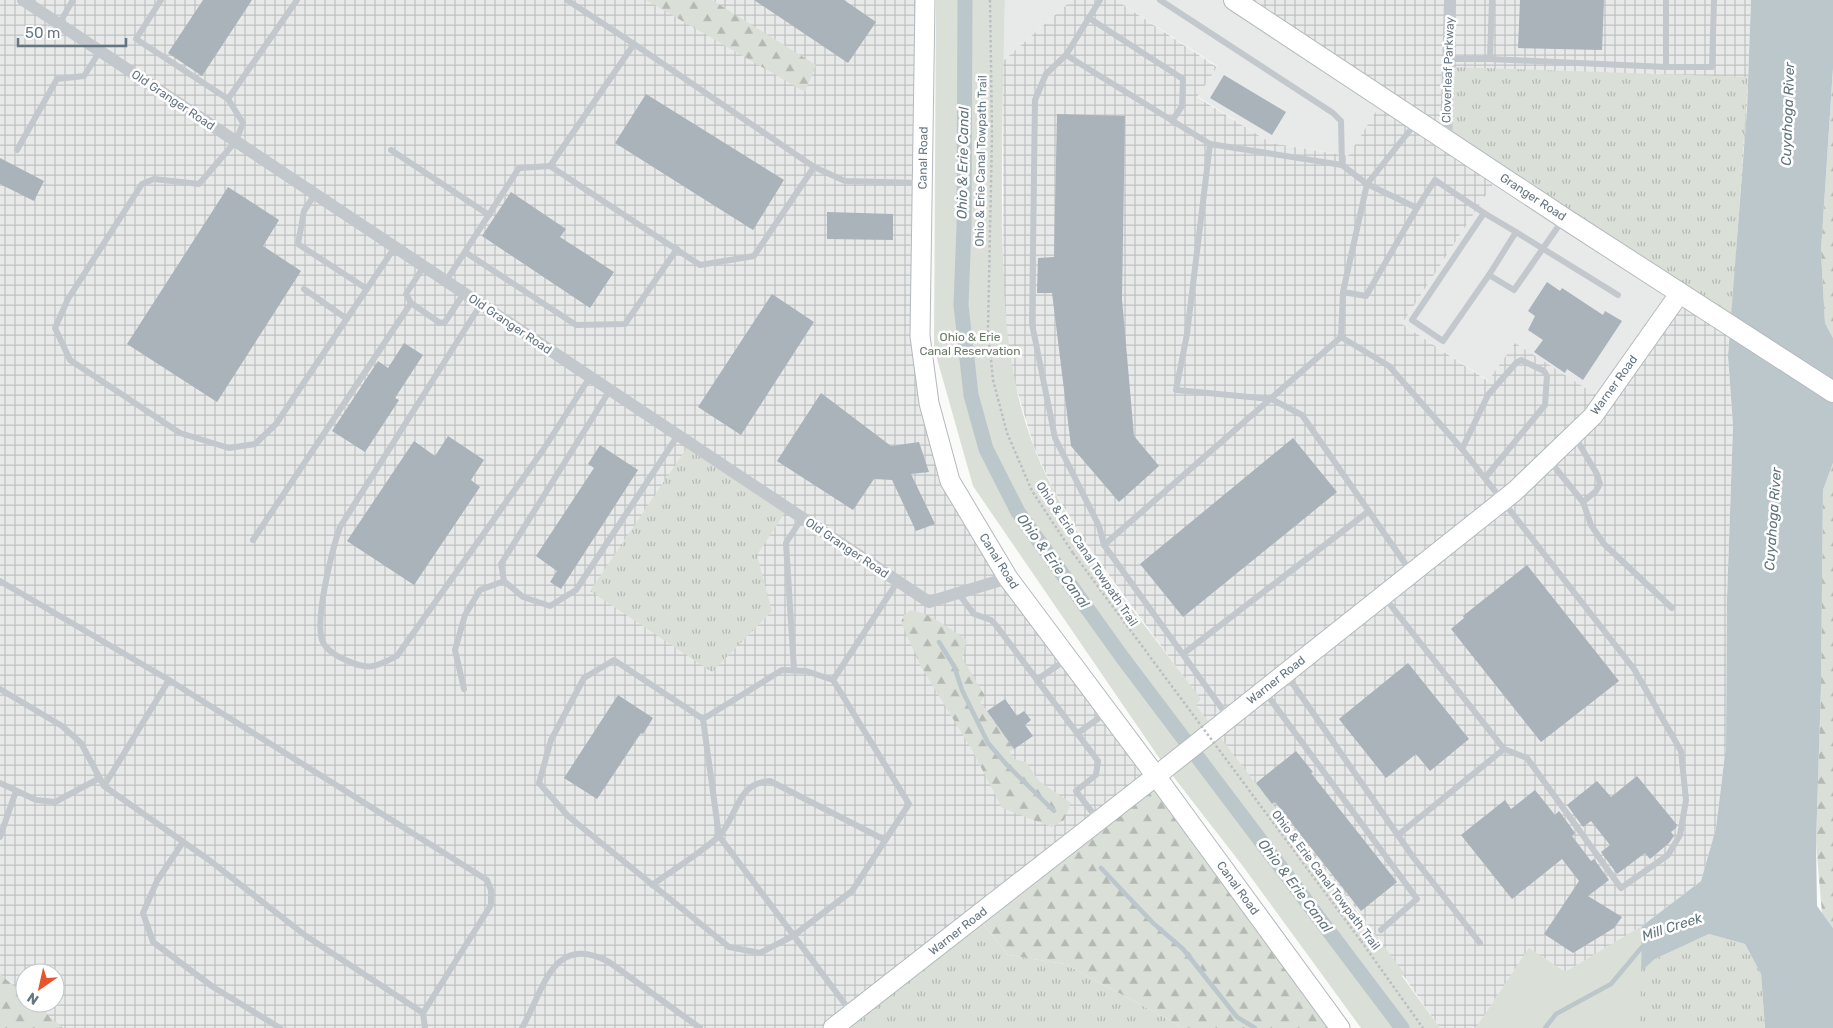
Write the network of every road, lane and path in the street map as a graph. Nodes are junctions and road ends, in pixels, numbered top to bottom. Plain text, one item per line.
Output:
1 (23, 0) edge
2 (73, 0) edge
3 (161, 0) edge
4 (297, 0) edge
5 (568, 0) edge
6 (925, 0) edge
7 (990, 0) edge
8 (1100, 0) edge
9 (1160, 0) edge
10 (1234, 0) edge
11 (1450, 0) edge
12 (1492, 0) edge
13 (1666, 0) edge
14 (1714, 0) edge
15 (1089, 18) junction
16 (59, 24) junction
17 (634, 44) junction
18 (100, 51) junction
19 (1066, 55) junction
20 (1449, 59) junction
21 (1490, 59) junction
22 (1666, 67) junction
23 (228, 99) junction
24 (1172, 121) junction
25 (1418, 121) junction
26 (1446, 140) junction
27 (236, 141) junction
28 (1210, 144) junction
29 (17, 150) dead end
30 (392, 150) dead end
31 (1342, 165) junction
32 (550, 166) junction
33 (814, 167) junction
34 (922, 183) junction
35 (1367, 184) junction
36 (315, 194) junction
37 (1416, 208) junction
38 (1484, 213) junction
39 (489, 215) junction
40 (1564, 218) junction
41 (1516, 232) junction
42 (395, 247) junction
43 (1542, 248) junction
44 (677, 249) junction
45 (465, 252) junction
46 (424, 266) junction
47 (1489, 275) junction
48 (446, 281) junction
49 (304, 289) dead end
50 (367, 289) junction
51 (1343, 292) junction
52 (464, 293) junction
53 (1680, 293) junction
54 (1618, 295) dead end
55 (411, 303) junction
56 (481, 304) junction
57 (346, 319) junction
58 (1341, 337) junction
59 (590, 377) junction
60 (610, 390) junction
61 (1833, 392) edge
62 (1271, 399) junction
63 (678, 435) junction
64 (1573, 435) junction
65 (1462, 449) junction
66 (1548, 459) junction
67 (1485, 478) junction
68 (1502, 501) junction
69 (1583, 502) junction
70 (1369, 511) junction
71 (802, 518) junction
72 (253, 540) dead end
73 (1104, 545) junction
74 (1412, 573) junction
75 (1008, 578) junction
76 (0, 581) edge
77 (504, 581) junction
78 (898, 581) junction
79 (958, 593) junction
80 (1383, 595) junction
81 (1672, 608) dead end
82 (1183, 654) junction
83 (1068, 659) junction
84 (794, 670) junction
85 (1285, 673) junction
86 (1038, 679) junction
87 (169, 680) junction
88 (833, 680) junction
89 (0, 689) edge
90 (464, 689) dead end
91 (1264, 690) junction
92 (1108, 712) junction
93 (1229, 718) junction
94 (704, 719) junction
95 (1078, 734) junction
96 (1504, 749) junction
97 (1161, 772) junction
98 (98, 779) junction
99 (0, 783) edge
100 (104, 786) junction
101 (16, 791) junction
102 (1098, 821) junction
103 (1398, 835) junction
104 (719, 836) junction
105 (0, 837) edge
106 (886, 840) junction
107 (183, 842) junction
108 (652, 885) junction
109 (1381, 930) dead end
110 (793, 936) junction
111 (1480, 943) dead end
112 (423, 1013) junction
113 (852, 1014) junction
114 (280, 1028) edge
115 (425, 1028) edge
116 (522, 1028) edge
117 (700, 1028) edge
118 (833, 1028) edge
119 (1340, 1028) edge
120 (1422, 1028) edge

1 - 16 street, Old Granger Road
2 - 16 lane
3 - 23 lane
4 - 23 lane
5 - 17 lane
6 - 34 street, Canal Road
7 - 120 path, Ohio & Erie Canal Towpath Trail, bridge
8 - 15 lane
9 - 31 lane
10 - 25 main road, Granger Road
11 - 20 street, Cloverleaf Parkway
12 - 21 lane
13 - 22 lane
14 - 22 lane
15 - 19 lane
15 - 24 lane
16 - 18 street, Old Granger Road
17 - 32 lane
17 - 33 lane
18 - 27 street, Old Granger Road
18 - 29 lane
19 - 24 lane
19 - 73 lane
20 - 21 lane
20 - 26 street, Cloverleaf Parkway
21 - 22 lane
23 - 27 lane
24 - 28 lane
25 - 26 main road, Granger Road
25 - 35 lane
26 - 40 main road, Granger Road
27 - 36 street, Old Granger Road
27 - 57 lane
28 - 31 lane
28 - 62 lane
30 - 39 lane
31 - 35 lane
32 - 39 lane
32 - 44 lane
33 - 34 lane
33 - 44 lane
34 - 75 street, Canal Road
35 - 37 lane
35 - 51 lane
36 - 42 street, Old Granger Road
36 - 50 lane
37 - 38 lane
37 - 51 lane
38 - 41 lane
38 - 47 lane
39 - 45 lane
40 - 43 lane
40 - 53 main road, Granger Road
41 - 43 lane
41 - 47 lane
42 - 46 street, Old Granger Road
42 - 50 lane
43 - 47 lane
43 - 54 lane
44 - 45 lane
45 - 48 lane
46 - 48 street, Old Granger Road
46 - 55 lane
48 - 52 street, Old Granger Road
49 - 57 lane
50 - 57 lane
51 - 58 lane
52 - 55 lane
52 - 56 street, Old Granger Road
53 - 61 main road, Granger Road
53 - 64 street, Warner Road
55 - 72 lane
56 - 59 street, Old Granger Road
56 - 59 lane
58 - 62 lane
58 - 65 lane
59 - 60 street, Old Granger Road
60 - 63 street, Old Granger Road
60 - 77 lane
62 - 70 lane
62 - 73 lane
63 - 71 street, Old Granger Road
63 - 77 lane
64 - 66 street, Warner Road
64 - 69 lane
65 - 67 lane
65 - 67 lane
66 - 68 street, Warner Road
66 - 69 lane
67 - 68 lane
68 - 74 street, Warner Road
68 - 96 lane
69 - 81 lane
70 - 74 lane
70 - 82 lane
71 - 78 street, Old Granger Road
71 - 84 lane
73 - 82 lane
74 - 80 street, Warner Road
75 - 79 street, Old Granger Road
75 - 83 street, Canal Road
76 - 87 lane
77 - 90 lane
78 - 79 street, Old Granger Road
78 - 88 lane
79 - 86 lane
80 - 85 street, Warner Road
80 - 96 lane
82 - 93 lane
83 - 86 lane
83 - 92 street, Canal Road
84 - 88 lane
84 - 94 lane
85 - 91 street, Warner Road
85 - 103 lane
86 - 95 lane
87 - 100 lane
87 - 112 lane
88 - 106 lane
89 - 98 lane
91 - 93 street, Warner Road
91 - 109 lane
92 - 95 lane
92 - 97 street, Canal Road
93 - 97 street, Warner Road
94 - 104 lane
94 - 108 lane
95 - 102 lane
96 - 103 lane
97 - 102 street, Warner Road
97 - 119 street, Canal Road
98 - 100 lane
98 - 101 lane
99 - 101 lane
100 - 107 lane
101 - 105 lane
102 - 113 street, Warner Road
103 - 111 lane
104 - 106 lane
104 - 108 lane
104 - 110 lane
106 - 110 lane
107 - 112 lane
107 - 114 lane
108 - 110 lane
110 - 113 lane
112 - 115 lane
113 - 118 street, Warner Road
116 - 117 lane

